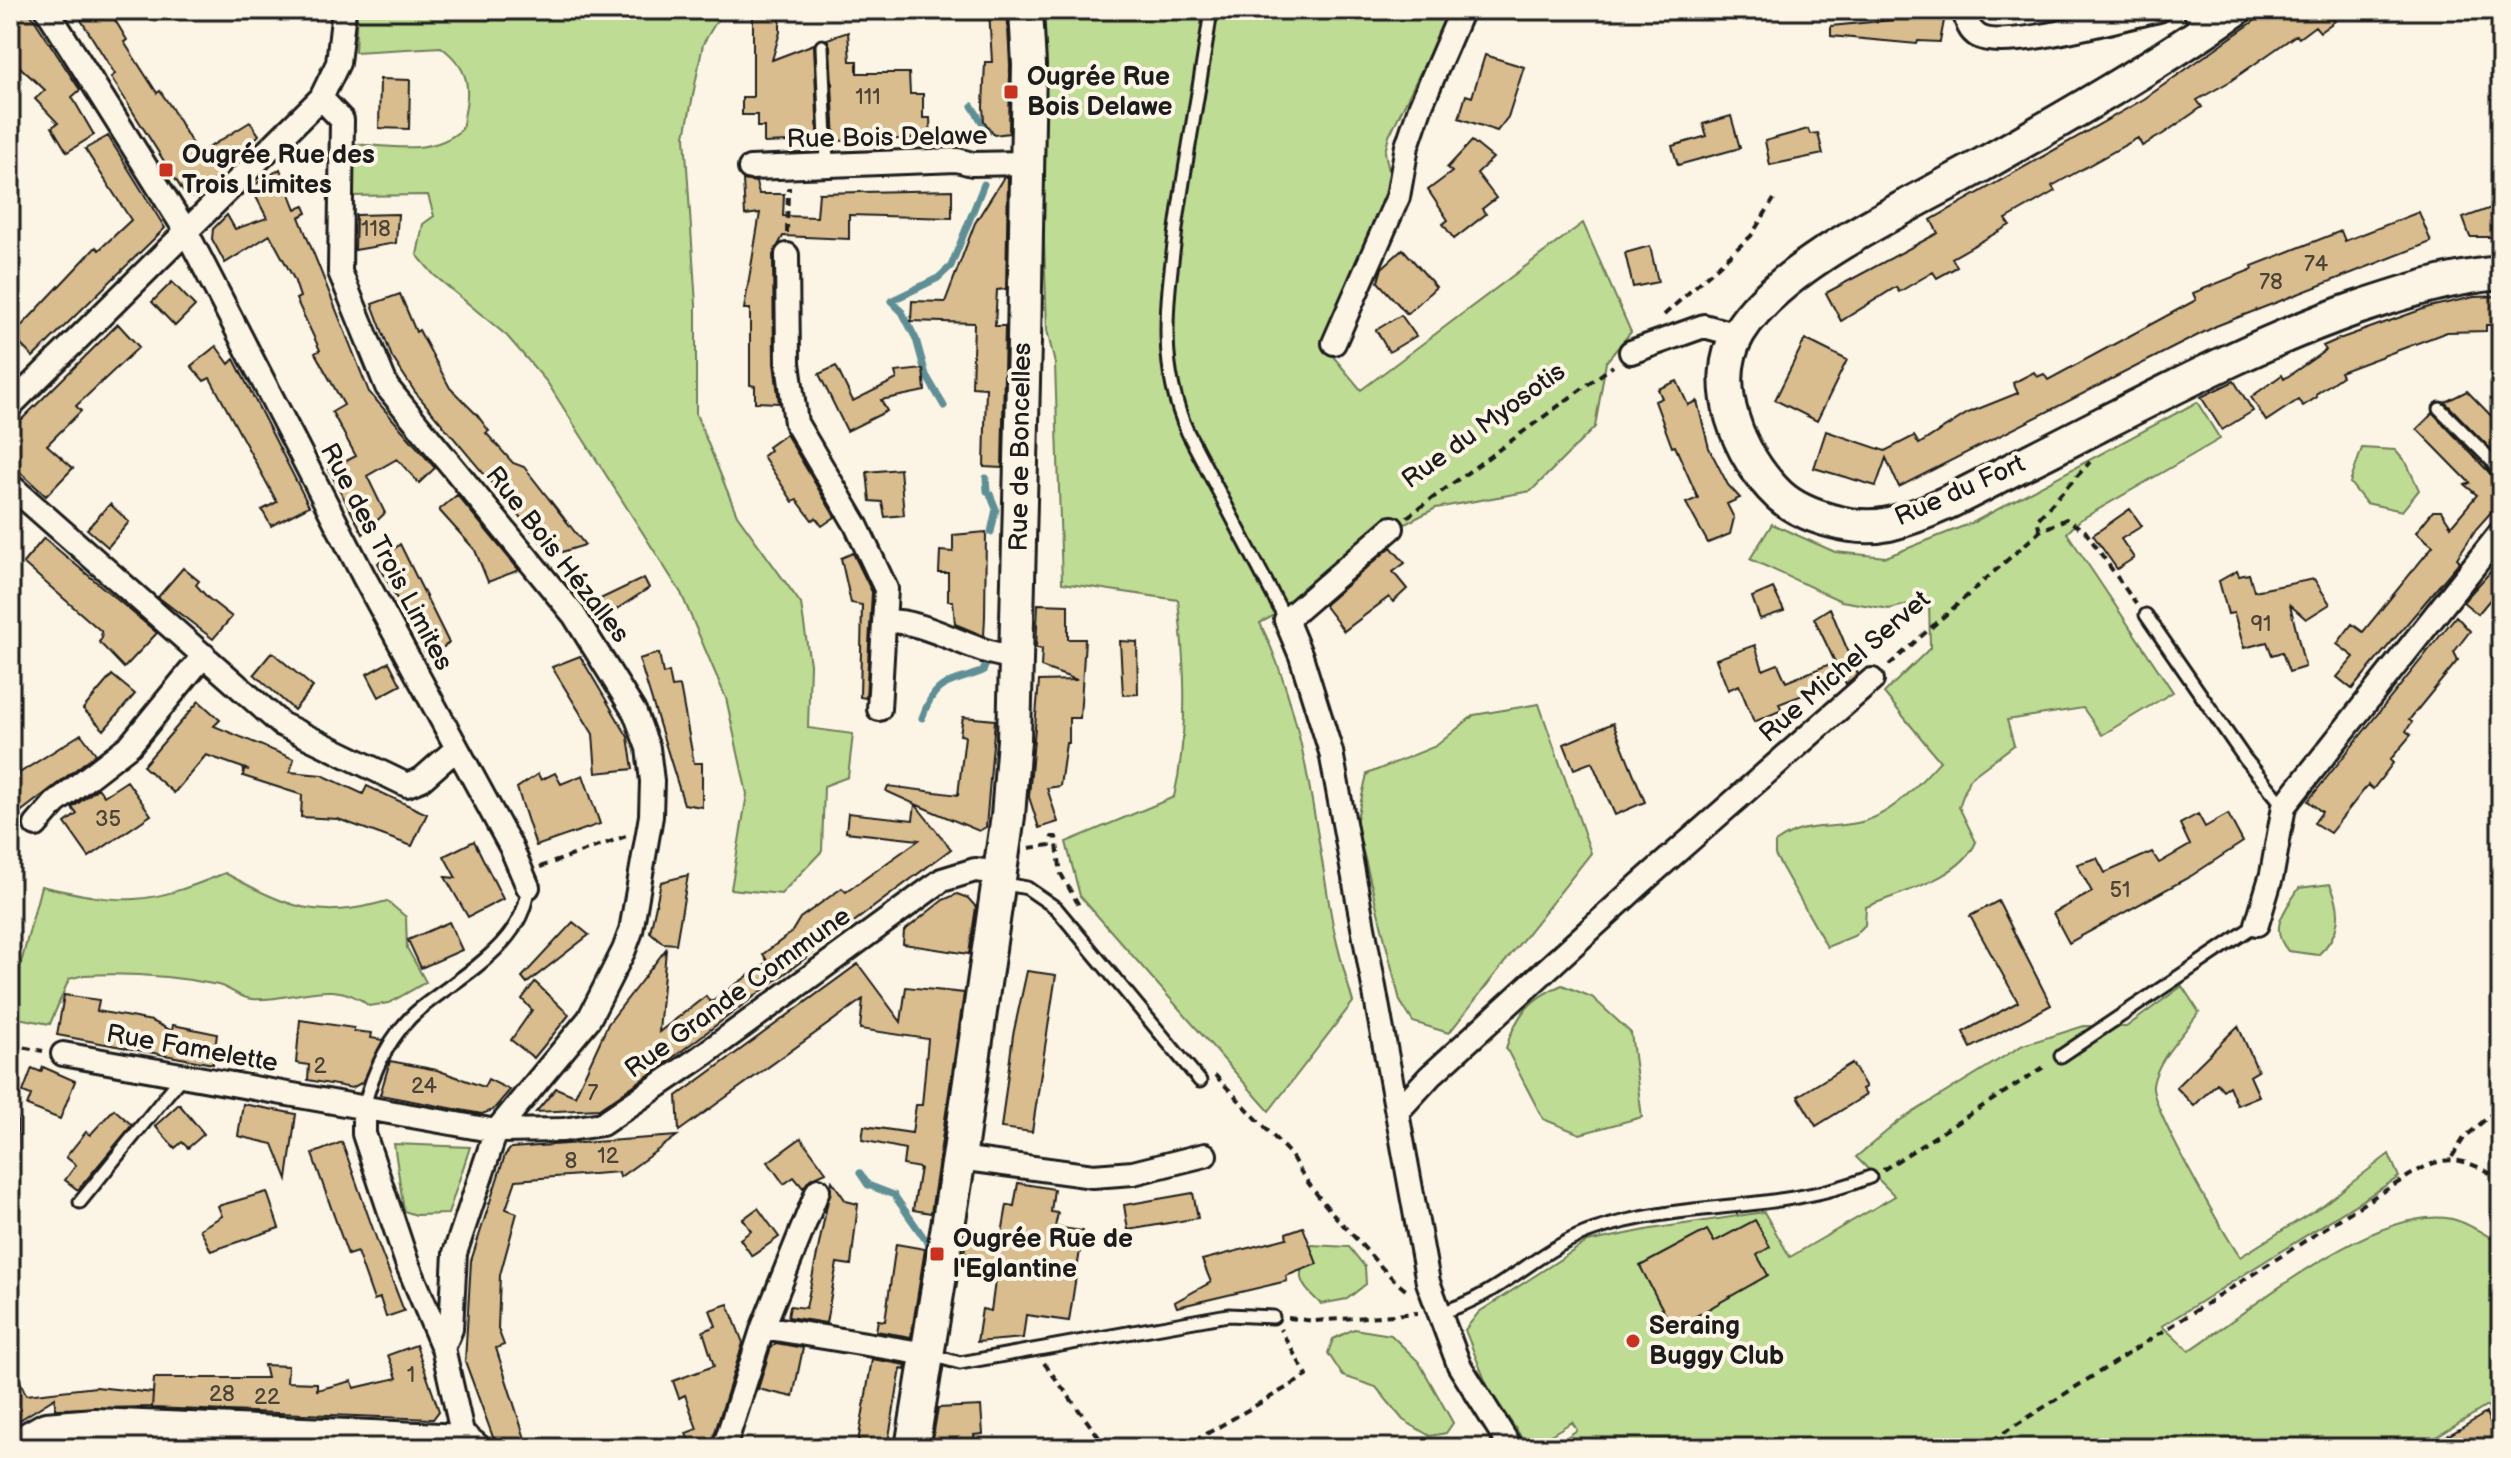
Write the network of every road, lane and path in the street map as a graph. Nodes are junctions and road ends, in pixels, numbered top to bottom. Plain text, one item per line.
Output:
1 (47, 10) edge
2 (344, 10) edge
3 (1026, 10) edge
4 (1211, 10) edge
5 (1462, 10) edge
6 (1964, 10) edge
7 (2159, 10) edge
8 (2215, 15) edge
9 (822, 46) dead end
10 (321, 98) junction
11 (827, 163) junction
12 (1025, 163) junction
13 (750, 168) dead end
14 (797, 189) dead end
15 (1774, 199) dead end
16 (186, 231) junction
17 (787, 255) joint
18 (2501, 273) edge
19 (1737, 335) junction
20 (1334, 343) dead end
21 (1631, 352) junction
22 (10, 406) edge
23 (2440, 409) dead end
24 (2085, 433) junction
25 (2501, 477) edge
26 (10, 485) edge
27 (1392, 528) joint
28 (2040, 531) junction
29 (2501, 532) edge
30 (2146, 615) joint
31 (1286, 620) junction
32 (887, 621) junction
33 (204, 655) junction
34 (1016, 657) junction
35 (1872, 680) joint
36 (879, 709) dead end
37 (456, 749) junction
38 (2284, 806) junction
39 (36, 825) dead end
40 (609, 841) dead end
41 (1003, 868) junction
42 (526, 880) junction
43 (1089, 920) dead end
44 (2257, 924) joint
45 (10, 1045) edge
46 (63, 1054) joint
47 (2061, 1056) joint
48 (1208, 1068) dead end
49 (183, 1075) junction
50 (1200, 1081) dead end
51 (2501, 1106) edge
52 (364, 1108) junction
53 (1398, 1111) junction
54 (10, 1121) edge
55 (496, 1131) junction
56 (10, 1147) edge
57 (1205, 1155) dead end
58 (2452, 1157) junction
59 (959, 1158) junction
60 (1870, 1177) joint
61 (2501, 1180) edge
62 (818, 1190) dead end
63 (80, 1202) dead end
64 (1438, 1313) junction
65 (1273, 1317) junction
66 (763, 1327) junction
67 (443, 1348) junction
68 (1034, 1350) junction
69 (927, 1354) junction
70 (470, 1445) edge
71 (12, 1448) edge
72 (724, 1448) edge
73 (912, 1448) edge
74 (1107, 1448) edge
75 (1182, 1448) edge
76 (1511, 1448) edge
77 (1980, 1448) edge

1 - 16 street, Rue des Trois Limites
2 - 10 street
3 - 12 street, Rue de Boncelles
4 - 31 lane
5 - 20 street
6 - 7 street
8 - 19 street, Rue du Fort
9 - 11 lane
10 - 16 street
10 - 55 street, Rue Bois Hézalles
11 - 12 street, Rue Bois Delawe
11 - 13 street, Rue Bois Delawe
12 - 34 street, Rue de Boncelles
14 - 17 path, Rue Bois Delawe
15 - 21 path, Rue du Myosotis
16 - 22 street
16 - 37 street, Rue des Trois Limites
17 - 32 street
18 - 24 street, Rue du Fort
19 - 21 street
19 - 24 street, Rue du Fort
21 - 27 path, Rue du Myosotis
23 - 25 lane
24 - 28 path
26 - 33 street
27 - 31 street, Rue du Myosotis
28 - 30 path
28 - 35 path, Rue Michel Servet
29 - 38 street
30 - 38 lane
31 - 53 street
32 - 34 street
32 - 36 street
33 - 37 street
33 - 39 street
34 - 41 street, Rue de Boncelles
35 - 53 street, Rue Michel Servet
37 - 42 street, Rue des Trois Limites
38 - 44 street
40 - 42 path
41 - 43 path
41 - 50 lane
41 - 55 street, Rue Grande Commune
41 - 59 street, Rue de Boncelles
42 - 52 lane
44 - 47 lane
45 - 46 path
46 - 49 street, Rue Famelette
47 - 60 path
48 - 64 path
49 - 52 street, Rue Famelette
49 - 63 lane
51 - 58 path
52 - 55 street, Rue Grande Commune
52 - 67 street
53 - 64 street
54 - 56 lane
55 - 67 street
57 - 59 street
58 - 61 path
58 - 77 path
59 - 69 street, Rue de Boncelles
60 - 64 lane
62 - 66 street
64 - 65 path
64 - 76 street
65 - 68 lane
65 - 75 path
66 - 69 street
66 - 72 street
67 - 70 street
68 - 69 lane
68 - 74 path
69 - 73 street, Rue de Boncelles
70 - 71 street

